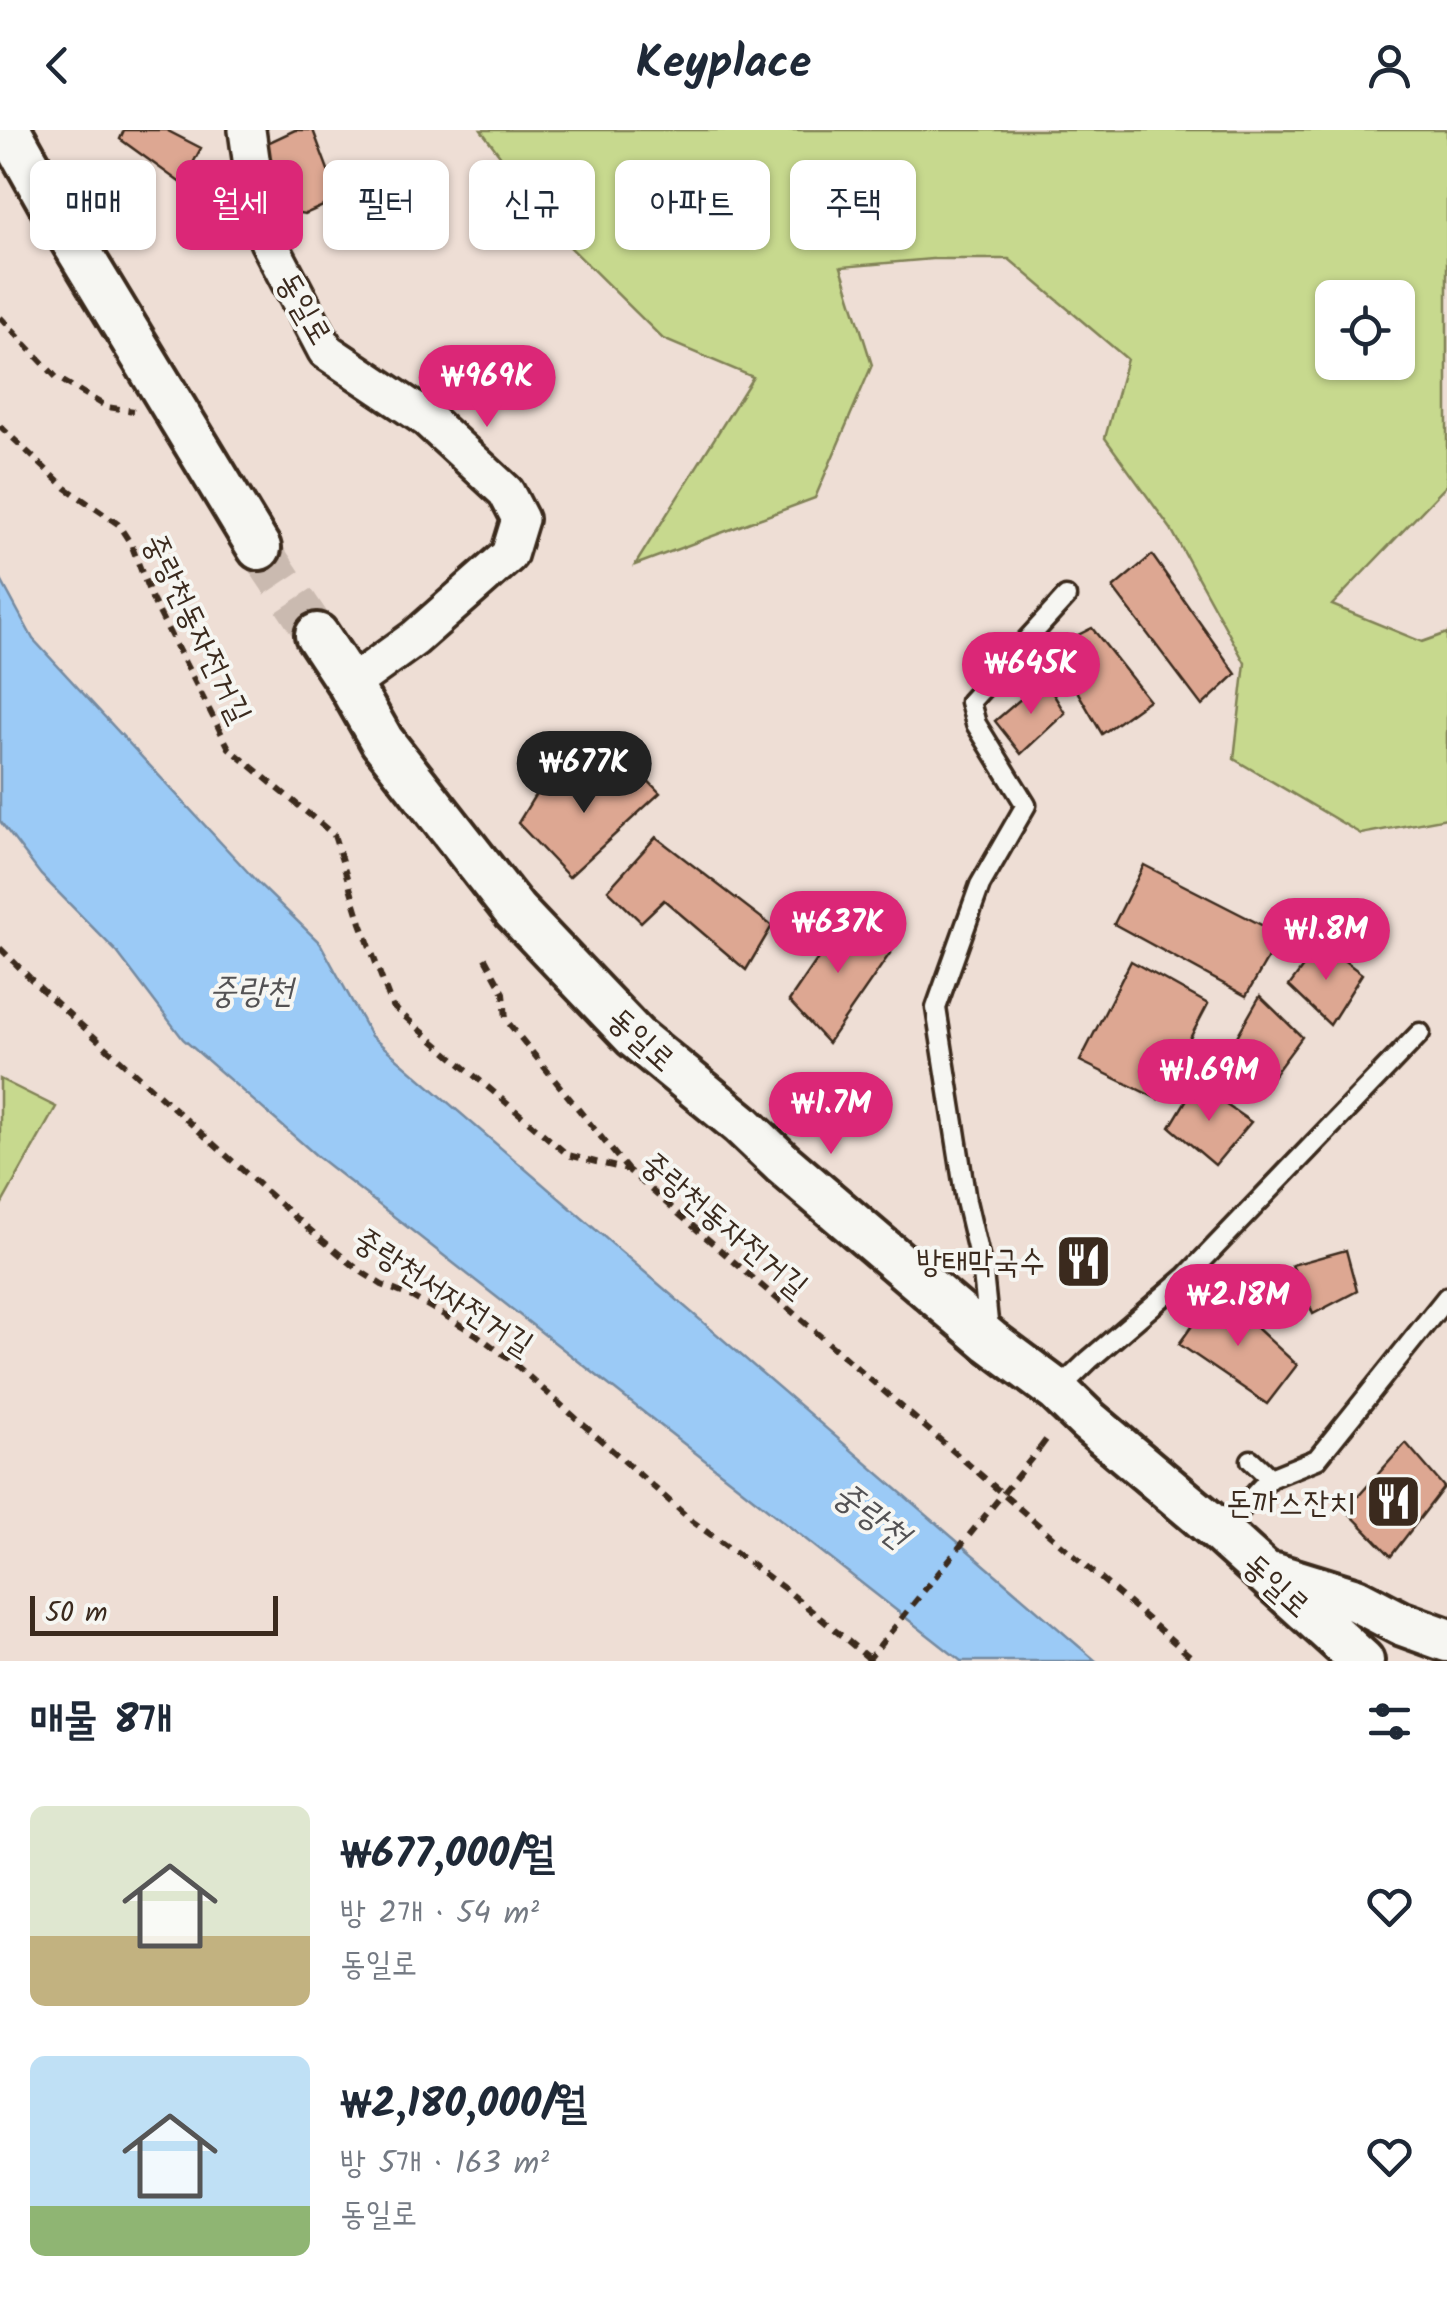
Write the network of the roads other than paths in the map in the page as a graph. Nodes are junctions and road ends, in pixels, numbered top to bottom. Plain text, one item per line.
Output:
1 (9, 130) edge
2 (248, 130) edge
3 (259, 548) tunnel mouth
4 (1066, 597) dead end
5 (317, 635) tunnel mouth
6 (350, 685) junction
7 (1420, 1033) dead end
8 (1447, 1297) edge
9 (990, 1342) junction
10 (1056, 1391) junction
11 (1251, 1460) dead end
12 (1270, 1478) junction
13 (1220, 1532) junction
14 (1260, 1570) junction
15 (1447, 1640) edge
16 (1362, 1661) edge

1 - 3 street
2 - 6 street, 동일로
4 - 9 lane
5 - 6 street, 동일로
6 - 9 street, 동일로
7 - 10 lane
8 - 12 lane
9 - 10 street, 동일로
10 - 13 street, 동일로
11 - 12 lane
12 - 13 lane
13 - 14 street, 동일로
14 - 15 street
14 - 16 street, 동일로

